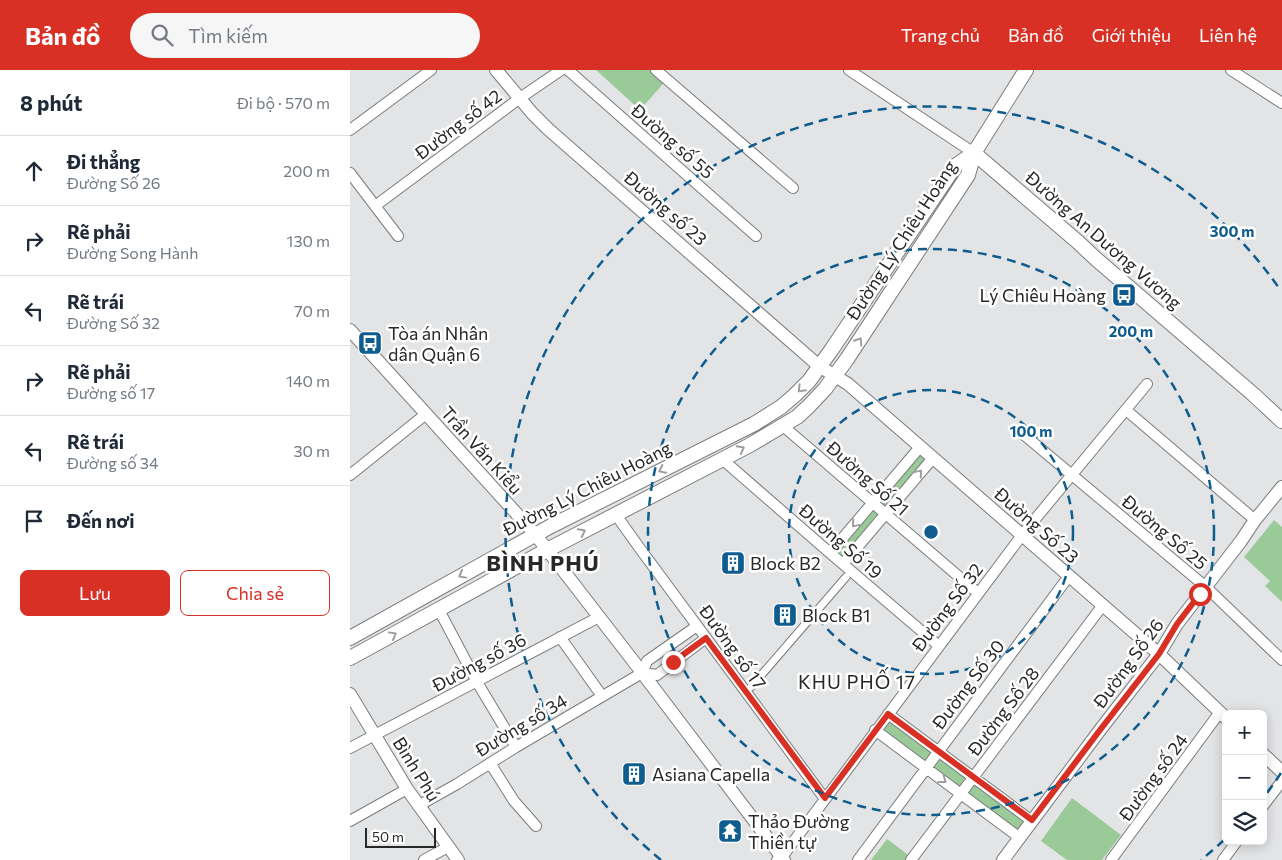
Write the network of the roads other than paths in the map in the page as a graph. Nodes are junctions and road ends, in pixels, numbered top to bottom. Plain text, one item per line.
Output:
1 (430, 70) edge
2 (496, 70) edge
3 (561, 70) edge
4 (568, 70) edge
5 (656, 70) edge
6 (849, 70) edge
7 (1026, 70) edge
8 (1231, 70) edge
9 (520, 98) junction
10 (1282, 103) edge
11 (350, 130) edge
12 (974, 153) junction
13 (350, 173) edge
14 (794, 188) dead end
15 (375, 206) junction
16 (398, 236) dead end
17 (756, 236) dead end
18 (350, 330) edge
19 (819, 366) junction
20 (834, 376) junction
21 (1146, 384) dead end
22 (1126, 410) junction
23 (426, 414) junction
24 (1282, 421) edge
25 (783, 426) junction
26 (1023, 434) dead end
27 (920, 447) junction
28 (933, 458) junction
29 (722, 459) junction
30 (350, 475) edge
31 (1071, 476) junction
32 (1282, 487) edge
33 (872, 504) junction
34 (885, 514) junction
35 (616, 515) junction
36 (1255, 520) junction
37 (535, 534) junction
38 (1022, 535) junction
39 (547, 550) junction
40 (830, 553) junction
41 (843, 564) junction
42 (1069, 576) junction
43 (846, 577) dead end
44 (1206, 587) junction
45 (978, 594) junction
46 (1103, 606) junction
47 (439, 610) junction
48 (599, 616) junction
49 (697, 626) junction
50 (560, 637) junction
51 (350, 638) edge
52 (706, 638) junction
53 (939, 646) junction
54 (1159, 654) junction
55 (350, 658) edge
56 (1282, 660) edge
57 (642, 673) junction
58 (476, 682) junction
59 (751, 687) dead end
60 (350, 694) edge
61 (602, 696) junction
62 (888, 714) junction
63 (1222, 714) edge
64 (1222, 716) edge
65 (876, 730) junction
66 (375, 735) junction
67 (516, 747) junction
68 (350, 748) edge
69 (938, 751) junction
70 (1264, 755) edge
71 (490, 763) junction
72 (926, 768) junction
73 (1282, 772) edge
74 (974, 777) junction
75 (1282, 781) edge
76 (406, 789) junction
77 (961, 794) junction
78 (825, 798) junction
79 (1267, 801) edge
80 (418, 806) junction
81 (1032, 820) junction
82 (350, 821) edge
83 (536, 826) dead end
84 (1020, 838) junction
85 (1234, 845) edge
86 (448, 847) junction
87 (781, 859) edge
88 (424, 860) edge
89 (458, 860) edge
90 (858, 860) edge
91 (911, 860) edge
92 (1003, 860) edge
93 (1111, 860) edge
94 (1223, 860) edge

1 - 11 street
2 - 9 street, Đường số 23
3 - 9 street, Đường số 42
4 - 17 street, Đường số 55
5 - 14 street
6 - 12 street
7 - 12 main road
8 - 10 street
9 - 15 street, Đường số 42
9 - 19 street, Đường số 23
12 - 19 main road, Đường Lý Chiêu Hoàng
20 -> 12 main road, Đường Lý Chiêu Hoàng
12 - 24 main road, Đường An Dương Vương
13 - 15 street
15 - 16 street
18 - 23 street, Trần Văn Kiểu
19 - 20 street, Đường Số 23
19 -> 37 main road, Đường Lý Chiêu Hoàng
20 - 25 main road, Đường Lý Chiêu Hoàng
20 - 27 street, Đường Số 23
21 - 22 street, Đường Số 32
22 - 31 street, Đường Số 32
22 - 36 street
23 - 30 street
23 - 37 street, Trần Văn Kiểu
29 -> 25 main road, Đường Lý Chiêu Hoàng
25 - 33 street, Đường Số 21
26 - 31 street, Đường Số 25
27 - 28 street, Đường Số 23
27 - 33 street
34 -> 28 street
28 - 38 street, Đường Số 23
29 - 35 main road, Đường Lý Chiêu Hoàng
29 - 40 street, Đường Số 19
31 - 38 street, Đường Số 32
31 - 44 street, Đường Số 25
32 - 36 street, Đường Số 26
33 - 34 street, Đường Số 21
33 -> 40 street
34 - 41 street
34 - 45 street, Đường Số 21
39 -> 35 main road, Đường Lý Chiêu Hoàng
35 - 49 street, Đường số 17
36 - 44 street, Đường Số 26
37 - 39 street, Trần Văn Kiểu
37 -> 51 main road, Đường Lý Chiêu Hoàng
38 - 42 street, Đường Số 23
38 - 45 street, Đường Số 32
39 - 47 main road, Đường Lý Chiêu Hoàng
39 - 48 street, Trần Văn Kiểu
40 - 41 street, Đường Số 19
41 - 53 street, Đường Số 19
42 - 46 street, Đường Số 23
42 - 69 street, Đường Số 30
43 - 59 street
44 - 54 street, Đường Số 26
44 - 56 street, Đường Số 25
45 - 53 street, Đường Số 32
46 - 54 street, Đường Số 23
46 - 74 street, Đường Số 28
55 -> 47 main road, Đường Lý Chiêu Hoàng
47 - 58 street
48 - 50 street, Đường số 36
48 - 57 street, Trần Văn Kiểu
49 - 52 street, Đường số 17
49 - 57 street, Đường số 34
50 - 58 street, Đường số 36
50 - 61 street
52 - 57 street, Đường số 34
52 - 78 street, Đường số 17
53 - 62 street, Đường Số 32
54 - 63 street, Đường Số 23
54 - 81 street, Đường Số 26
57 - 61 street, Đường số 34
57 - 87 street, Trần Văn Kiểu
58 - 66 street, Đường số 36
58 - 67 street
60 - 66 street, Bình Phú
61 - 67 street, Đường số 34
62 - 65 street, Đường Số 32
62 - 69 street
64 - 93 street, Đường số 24
65 - 72 street
65 - 78 street, Đường Số 32
66 - 68 street, Đường số 36
66 - 76 street, Bình Phú
67 - 71 street, Đường số 34
69 - 72 street, Đường Số 30
69 - 74 street
70 - 73 street
71 - 80 street, Đường số 34
71 - 83 street
72 -> 77 street
72 - 90 street, Đường Số 30
74 - 77 street, Đường Số 28
74 - 81 street
75 - 79 street
76 - 80 street, Bình Phú
76 - 82 street
77 - 84 street
77 - 91 street, Đường Số 28
78 - 87 street, Đường Số 32
80 - 86 street, Bình Phú
81 - 84 street, Đường Số 26
84 - 92 street, Đường Số 26
85 - 94 street
86 - 88 street
86 - 89 street, Bình Phú

